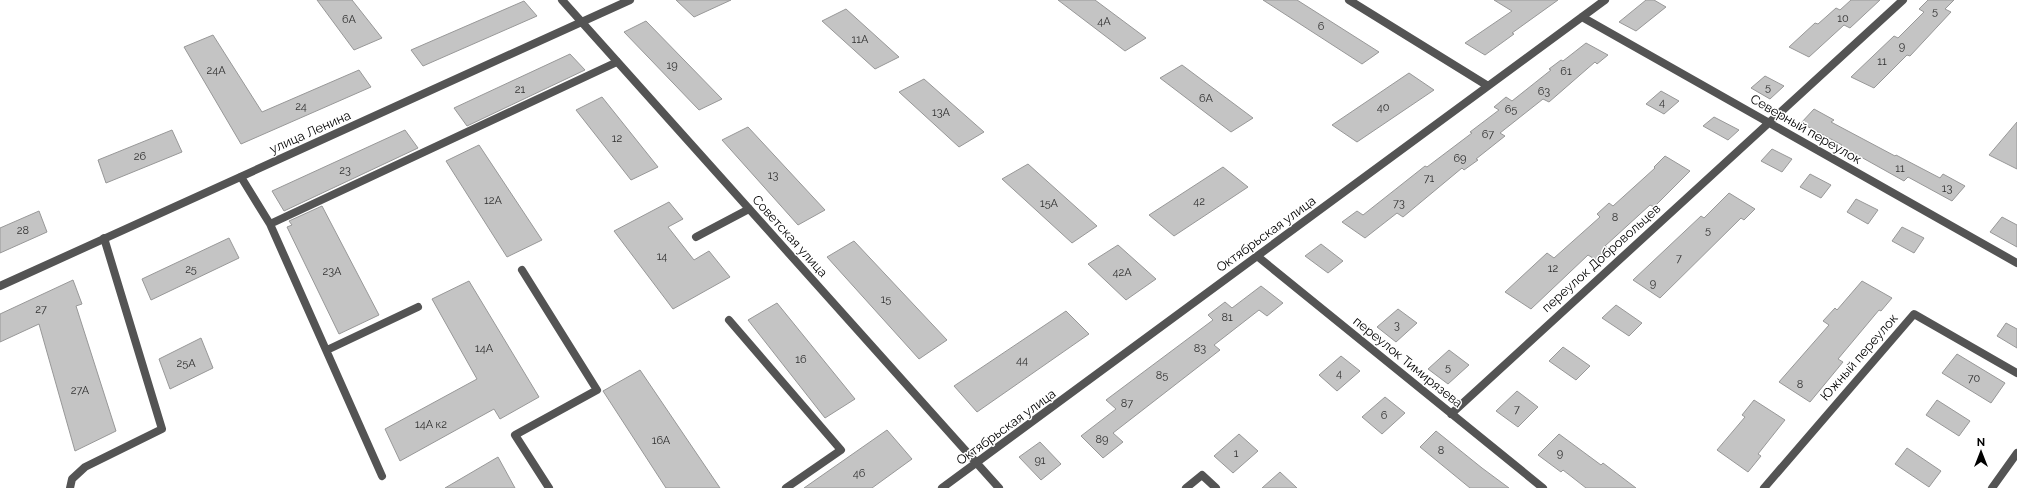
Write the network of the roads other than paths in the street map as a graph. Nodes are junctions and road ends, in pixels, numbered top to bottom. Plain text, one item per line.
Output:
1 (562, 0) edge
2 (630, 0) edge
3 (1349, 0) edge
4 (1604, 0) edge
5 (1903, 0) edge
6 (1582, 17) junction
7 (582, 22) junction
8 (618, 62) junction
9 (1488, 86) junction
10 (1770, 122) junction
11 (240, 177) junction
12 (749, 209) junction
13 (270, 224) junction
14 (696, 237) dead end
15 (104, 238) junction
16 (1257, 256) junction
17 (2017, 263) edge
18 (522, 270) dead end
19 (0, 286) edge
20 (418, 307) dead end
21 (729, 320) dead end
22 (327, 350) junction
23 (2017, 373) edge
24 (1451, 414) junction
25 (2017, 453) edge
26 (977, 463) junction
27 (382, 476) dead end
28 (70, 488) edge
29 (549, 488) edge
30 (786, 488) edge
31 (942, 488) edge
32 (999, 488) edge
33 (1186, 488) edge
34 (1216, 488) edge
35 (1543, 488) edge
36 (1764, 488) edge
37 (1992, 488) edge

1 - 7 street, Советская улица
2 - 7 street, улица Ленина
3 - 9 street
4 - 6 street, Октябрьская улица
5 - 10 street, переулок Добровольцев
6 - 9 street, Октябрьская улица
6 - 10 street, Северный переулок
7 - 8 street, Советская улица
7 - 11 street, улица Ленина
8 - 12 street, Советская улица
8 - 13 street
9 - 16 street, Октябрьская улица
10 - 17 street, Северный переулок
10 - 24 street, переулок Добровольцев
11 - 13 street
11 - 15 street, улица Ленина
12 - 14 street
12 - 26 street, Советская улица
13 - 22 street
15 - 19 street, улица Ленина
15 - 28 street
16 - 24 street, переулок Тимирязева
16 - 26 street, Октябрьская улица
18 - 29 street
20 - 22 street
21 - 30 street
22 - 27 street
23 - 36 street, Южный переулок
24 - 35 street, переулок Тимирязева
25 - 37 street
26 - 31 street, Октябрьская улица
26 - 32 street, Советская улица
33 - 34 street

